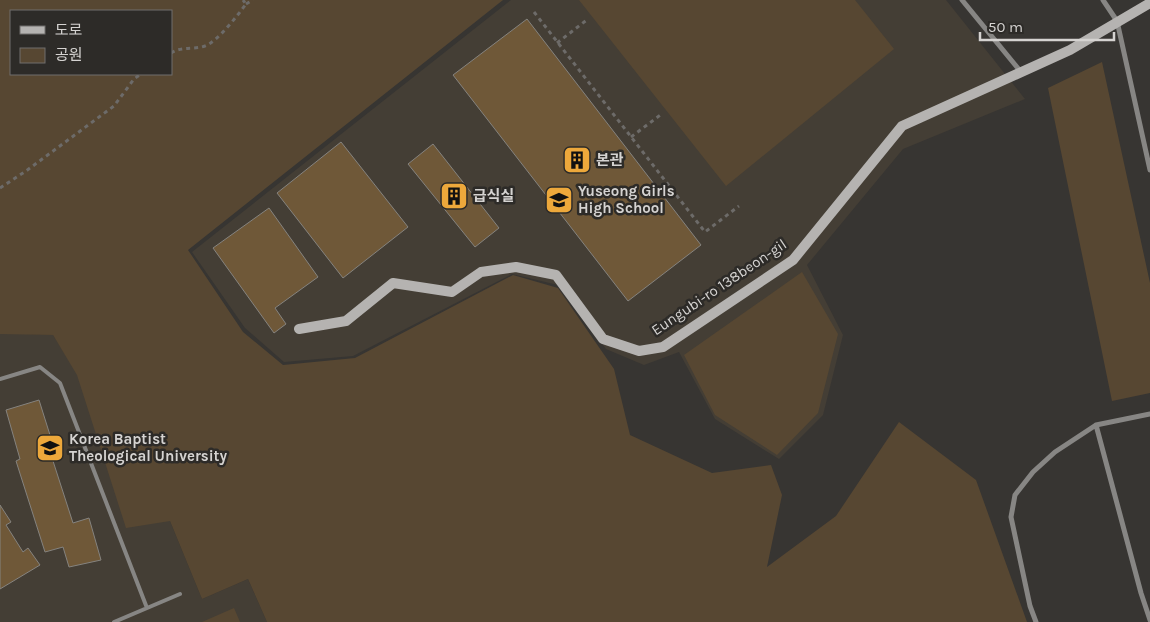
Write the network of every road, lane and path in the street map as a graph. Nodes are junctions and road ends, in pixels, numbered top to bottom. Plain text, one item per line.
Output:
1 (243, 0) edge
2 (253, 0) edge
3 (962, 0) edge
4 (1103, 0) edge
5 (1150, 3) edge
6 (246, 4) junction
7 (534, 12) dead end
8 (588, 19) dead end
9 (1117, 22) junction
10 (558, 43) junction
11 (172, 52) edge
12 (1021, 72) junction
13 (140, 75) edge
14 (663, 113) dead end
15 (631, 137) junction
16 (1150, 170) edge
17 (0, 188) edge
18 (739, 206) dead end
19 (299, 329) dead end
20 (0, 379) edge
21 (1150, 414) edge
22 (1096, 425) junction
23 (180, 594) dead end
24 (147, 608) junction
25 (1150, 620) edge
26 (114, 622) edge
27 (1036, 622) edge

1 - 6 path
2 - 6 path
3 - 12 street
4 - 9 street
5 - 9 street, Eungubi-ro 138beon-gil
6 - 11 path
7 - 10 path
8 - 10 path
9 - 12 street, Eungubi-ro 138beon-gil
9 - 16 street
10 - 15 path
12 - 19 street, Eungubi-ro 138beon-gil
13 - 17 path
14 - 15 path
15 - 18 path
20 - 24 lane
21 - 22 street
22 - 25 street
22 - 27 street
23 - 24 lane
24 - 26 lane

